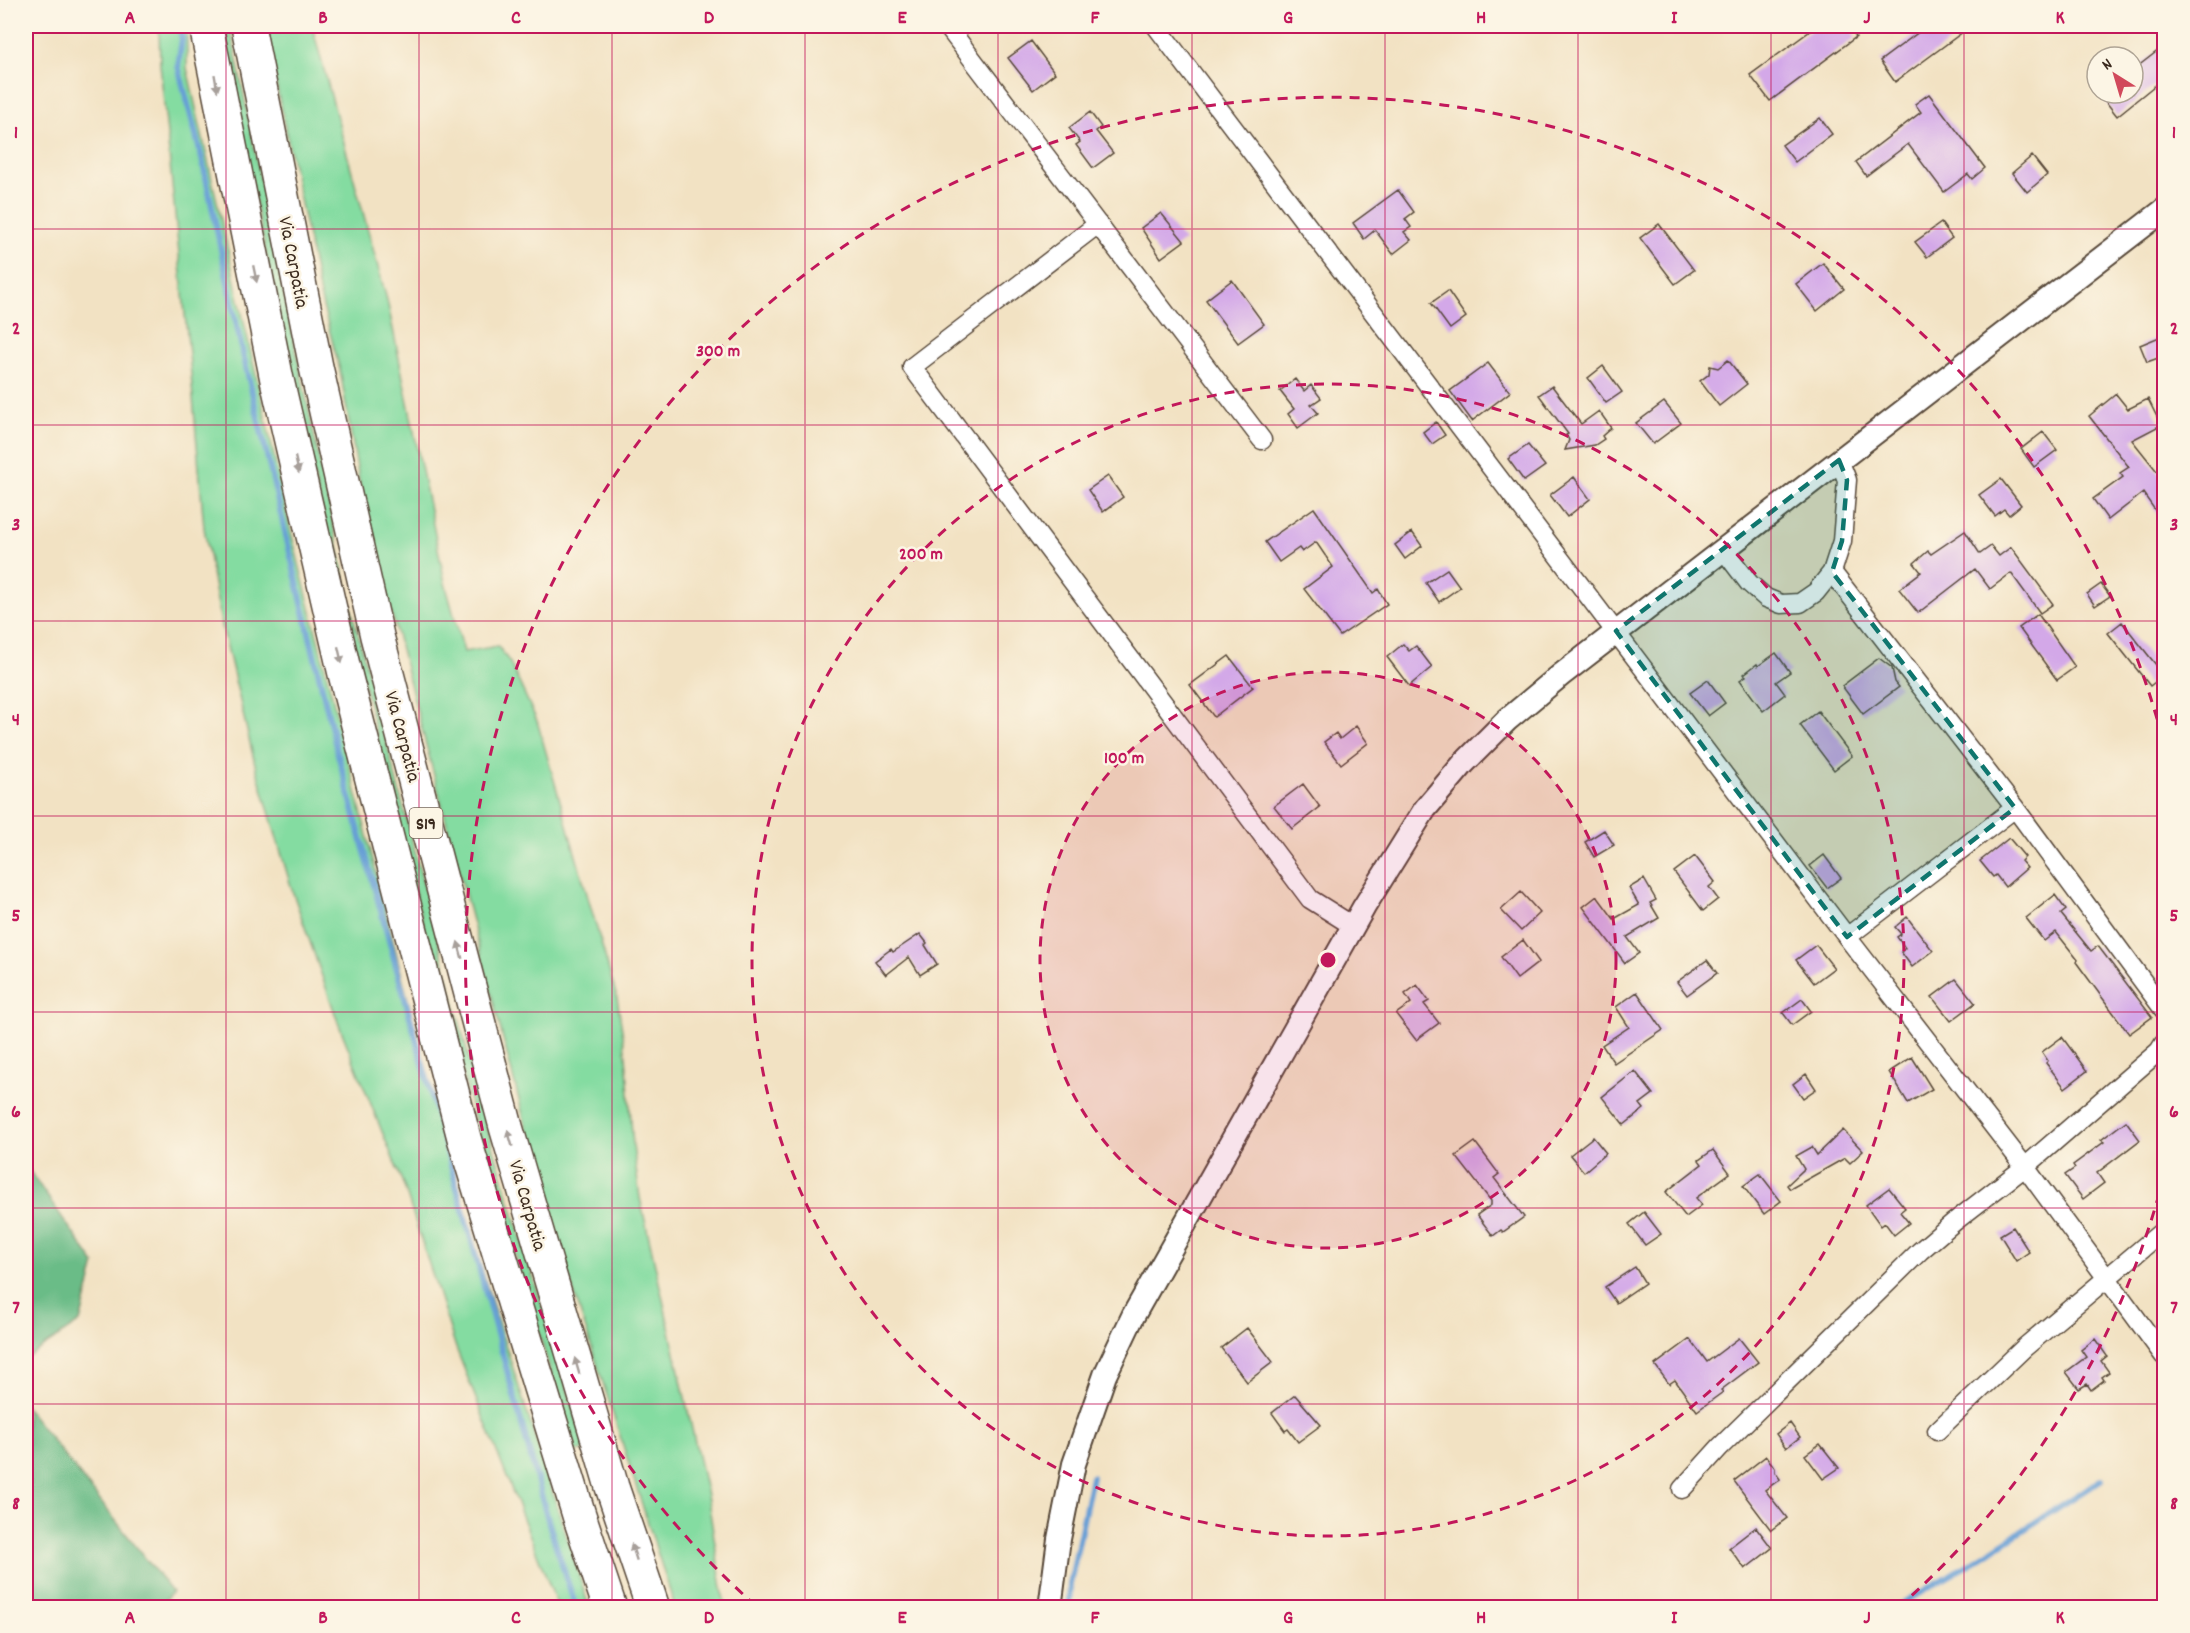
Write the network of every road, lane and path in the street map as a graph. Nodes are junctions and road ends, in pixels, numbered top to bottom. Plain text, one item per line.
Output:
1 (206, 26) edge
2 (248, 26) edge
3 (947, 26) edge
4 (1156, 26) edge
5 (2164, 210) edge
6 (1098, 224) junction
7 (1262, 441) dead end
8 (1839, 460) junction
9 (1723, 549) junction
10 (1832, 572) junction
11 (1616, 632) junction
12 (2015, 808) junction
13 (1353, 926) junction
14 (1847, 937) junction
15 (2164, 1010) edge
16 (2164, 1043) edge
17 (2025, 1167) junction
18 (2164, 1230) edge
19 (2108, 1279) junction
20 (2164, 1356) edge
21 (1937, 1431) dead end
22 (1682, 1489) dead end
23 (610, 1608) edge
24 (653, 1608) edge
25 (1050, 1608) edge

1 -> 23 highway, Via Carpatia / S19
24 -> 2 highway, Via Carpatia / S19
3 - 6 street
4 - 11 street
5 - 8 street
6 - 7 street
6 - 13 street
8 - 9 street
8 - 10 street
9 - 10 street
9 - 11 street
10 - 12 street
11 - 13 street
11 - 14 street
12 - 14 street
12 - 15 street
13 - 25 street
14 - 17 street
16 - 17 street
17 - 19 street
17 - 22 street
18 - 19 street
19 - 20 street
19 - 21 street

